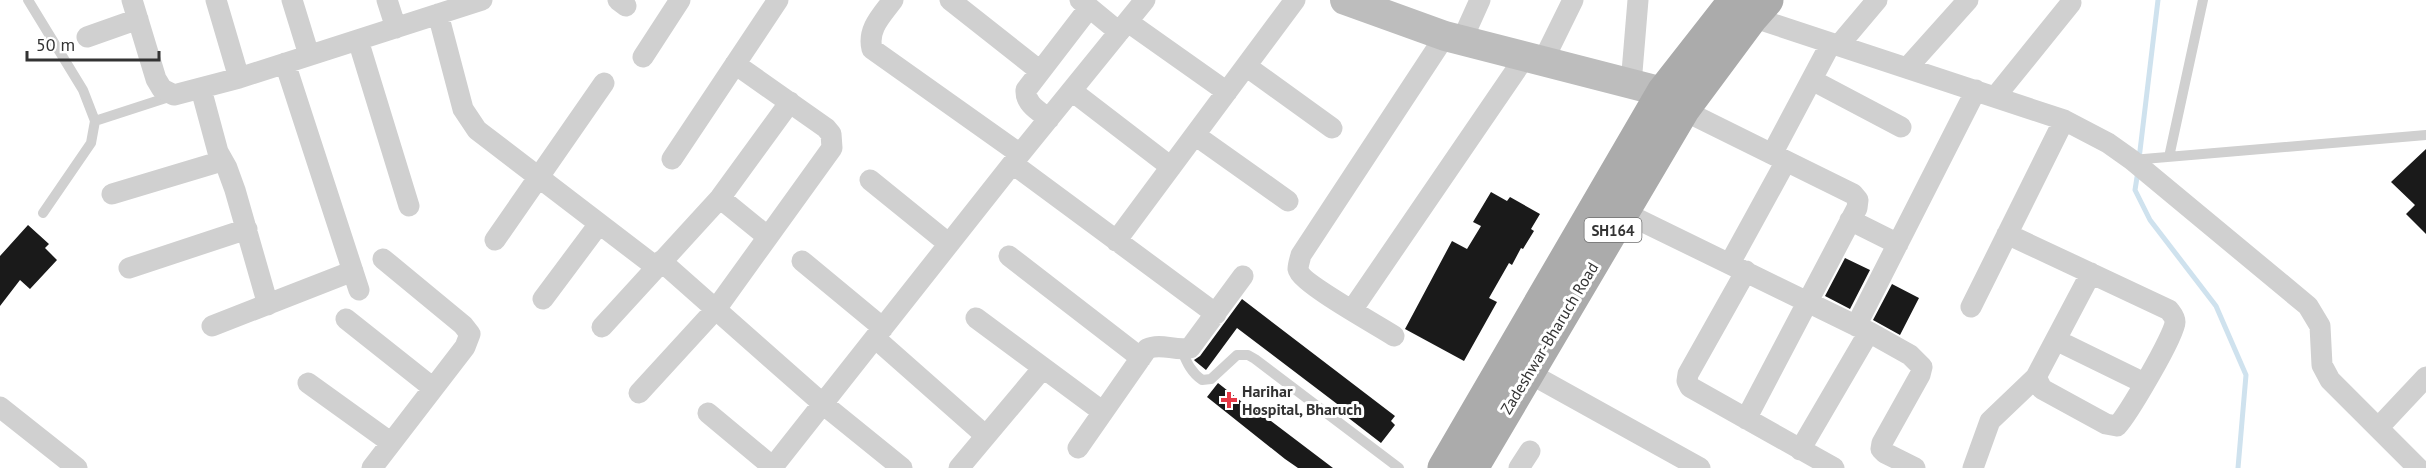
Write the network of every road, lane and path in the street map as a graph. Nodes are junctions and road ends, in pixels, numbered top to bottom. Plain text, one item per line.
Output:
1 (28, 0) edge
2 (216, 0) edge
3 (292, 0) edge
4 (387, 0) edge
5 (680, 0) edge
6 (778, 0) edge
7 (893, 0) edge
8 (950, 0) edge
9 (1145, 0) edge
10 (1295, 0) edge
11 (1345, 0) edge
12 (1480, 0) edge
13 (1573, 0) edge
14 (1638, 0) edge
15 (1877, 0) edge
16 (1968, 0) edge
17 (2203, 0) edge
18 (476, 1) edge
19 (2071, 3) dead end
20 (1084, 4) edge
21 (1751, 6) edge
22 (1398, 9) edge
23 (135, 10) edge
24 (438, 14) junction
25 (1123, 27) junction
26 (396, 28) junction
27 (87, 37) dead end
28 (1453, 38) junction
29 (358, 40) junction
30 (1835, 44) junction
31 (309, 55) junction
32 (643, 57) dead end
33 (1534, 59) junction
34 (285, 63) junction
35 (735, 64) junction
36 (1246, 66) junction
37 (1907, 68) junction
38 (1041, 72) junction
39 (239, 78) junction
40 (1812, 80) junction
41 (604, 83) dead end
42 (1631, 84) junction
43 (201, 89) junction
44 (1072, 91) junction
45 (1227, 92) junction
46 (1985, 94) junction
47 (174, 95) junction
48 (1678, 101) junction
49 (790, 102) junction
50 (1049, 119) junction
51 (2064, 120) junction
52 (95, 121) junction
53 (1901, 127) dead end
54 (1332, 128) dead end
55 (1195, 135) junction
56 (2426, 135) edge
57 (2169, 157) junction
58 (1779, 158) junction
59 (672, 159) dead end
60 (1017, 159) junction
61 (2132, 160) junction
62 (222, 161) junction
63 (1171, 167) junction
64 (538, 177) junction
65 (870, 180) dead end
66 (112, 194) dead end
67 (720, 198) junction
68 (1288, 201) dead end
69 (409, 206) dead end
70 (1623, 212) junction
71 (43, 213) dead end
72 (1850, 220) junction
73 (599, 224) junction
74 (247, 229) junction
75 (2007, 234) junction
76 (768, 237) junction
77 (495, 240) dead end
78 (1116, 241) junction
79 (949, 244) junction
80 (1898, 244) junction
81 (1009, 256) dead end
82 (383, 259) dead end
83 (802, 261) dead end
84 (659, 264) junction
85 (1738, 267) junction
86 (129, 268) dead end
87 (2091, 273) junction
88 (1243, 276) dead end
89 (543, 299) dead end
90 (1807, 301) junction
91 (268, 304) junction
92 (1971, 307) dead end
93 (716, 309) junction
94 (1352, 310) junction
95 (1216, 314) junction
96 (976, 318) dead end
97 (346, 319) dead end
98 (212, 326) dead end
99 (602, 327) dead end
100 (1863, 329) junction
101 (879, 333) junction
102 (1395, 336) dead end
103 (2056, 340) junction
104 (1182, 351) junction
105 (1141, 358) junction
106 (1043, 368) junction
107 (1529, 373) junction
108 (2036, 377) junction
109 (2426, 377) edge
110 (308, 383) dead end
111 (2145, 383) junction
112 (433, 388) junction
113 (639, 393) dead end
114 (823, 404) junction
115 (0, 407) edge
116 (1103, 412) junction
117 (708, 413) dead end
118 (1746, 419) junction
119 (2378, 428) junction
120 (986, 436) junction
121 (390, 442) junction
122 (1078, 448) dead end
123 (1800, 450) junction
124 (77, 468) edge
125 (372, 468) edge
126 (773, 468) edge
127 (902, 468) edge
128 (959, 468) edge
129 (1399, 468) edge
130 (1444, 468) edge
131 (1472, 468) edge
132 (1700, 468) edge
133 (1833, 468) edge
134 (1915, 468) edge
135 (1973, 468) edge
136 (2418, 468) edge

1 - 52 lane
2 - 39 street
3 - 31 street
4 - 26 street
5 - 32 street
6 - 35 street
7 - 60 street
8 - 38 street
9 - 25 street
10 - 36 street
11 - 22 main road
12 - 28 street
13 - 33 street
14 - 42 street
15 - 30 street
16 - 37 street
17 - 57 lane
18 - 24 street
19 - 46 street
20 - 25 street
20 - 38 street
21 - 30 street
21 - 48 main road, Zadeshwar-Bharuch Road / SH164
22 - 28 main road
23 - 27 street
23 - 47 street
24 - 26 street
24 - 64 street
25 - 44 street
25 - 45 street
26 - 29 street
28 - 33 main road
28 - 94 street
29 - 31 street
29 - 69 street
30 - 37 street
30 - 40 street
31 - 34 street
33 - 42 main road
33 - 94 street
34 - 39 street
34 - 91 street
35 - 49 street
35 - 59 street
36 - 45 street
36 - 54 street
37 - 46 street
38 - 50 street
39 - 43 street
40 - 53 street
40 - 58 street
41 - 64 street
42 - 48 main road
43 - 47 street
43 - 62 street
44 - 50 street
44 - 63 street
45 - 55 street
46 - 51 street
46 - 80 street
47 - 52 lane
48 - 58 street
48 - 70 main road, Zadeshwar-Bharuch Road / SH164
48 - 130 main road, Zadeshwar-Bharuch Road / SH164
49 - 67 street
49 - 76 street
50 - 60 street
51 - 61 street
51 - 75 street
52 - 71 lane
55 - 63 street
55 - 68 street
56 - 57 lane
57 - 61 lane
58 - 72 street
58 - 85 street
60 - 78 street
60 - 79 street
61 - 119 street
62 - 66 street
62 - 74 street
63 - 78 street
64 - 73 street
64 - 77 street
65 - 79 street
67 - 76 street
67 - 84 street
70 - 85 street
70 - 107 main road, Zadeshwar-Bharuch Road / SH164
72 - 80 street
72 - 90 street
73 - 84 street
73 - 89 street
74 - 86 street
74 - 91 street
75 - 87 street
75 - 92 street
76 - 93 street
78 - 95 street
79 - 101 street
80 - 100 street
81 - 105 street
82 - 112 street
83 - 101 street
84 - 93 street
84 - 99 street
85 - 90 street
85 - 118 street
87 - 103 street
87 - 111 street
88 - 95 street
90 - 100 street
90 - 118 street
91 - 98 street
93 - 113 street
93 - 114 street
94 - 102 street
95 - 104 street
96 - 106 street
97 - 112 street
100 - 123 street
100 - 134 street
101 - 114 street
101 - 120 street
103 - 108 street
103 - 111 street
104 - 105 street
104 - 129 lane
105 - 116 street
106 - 116 street
106 - 120 street
107 - 131 main road, Zadeshwar-Bharuch Road / SH164
107 - 132 street
108 - 111 street
108 - 135 street
109 - 119 street
110 - 121 street
112 - 121 street
114 - 126 street
114 - 127 street
115 - 124 street
116 - 122 street
117 - 126 street
118 - 123 street
119 - 136 street
120 - 128 street
121 - 125 street
123 - 133 street

